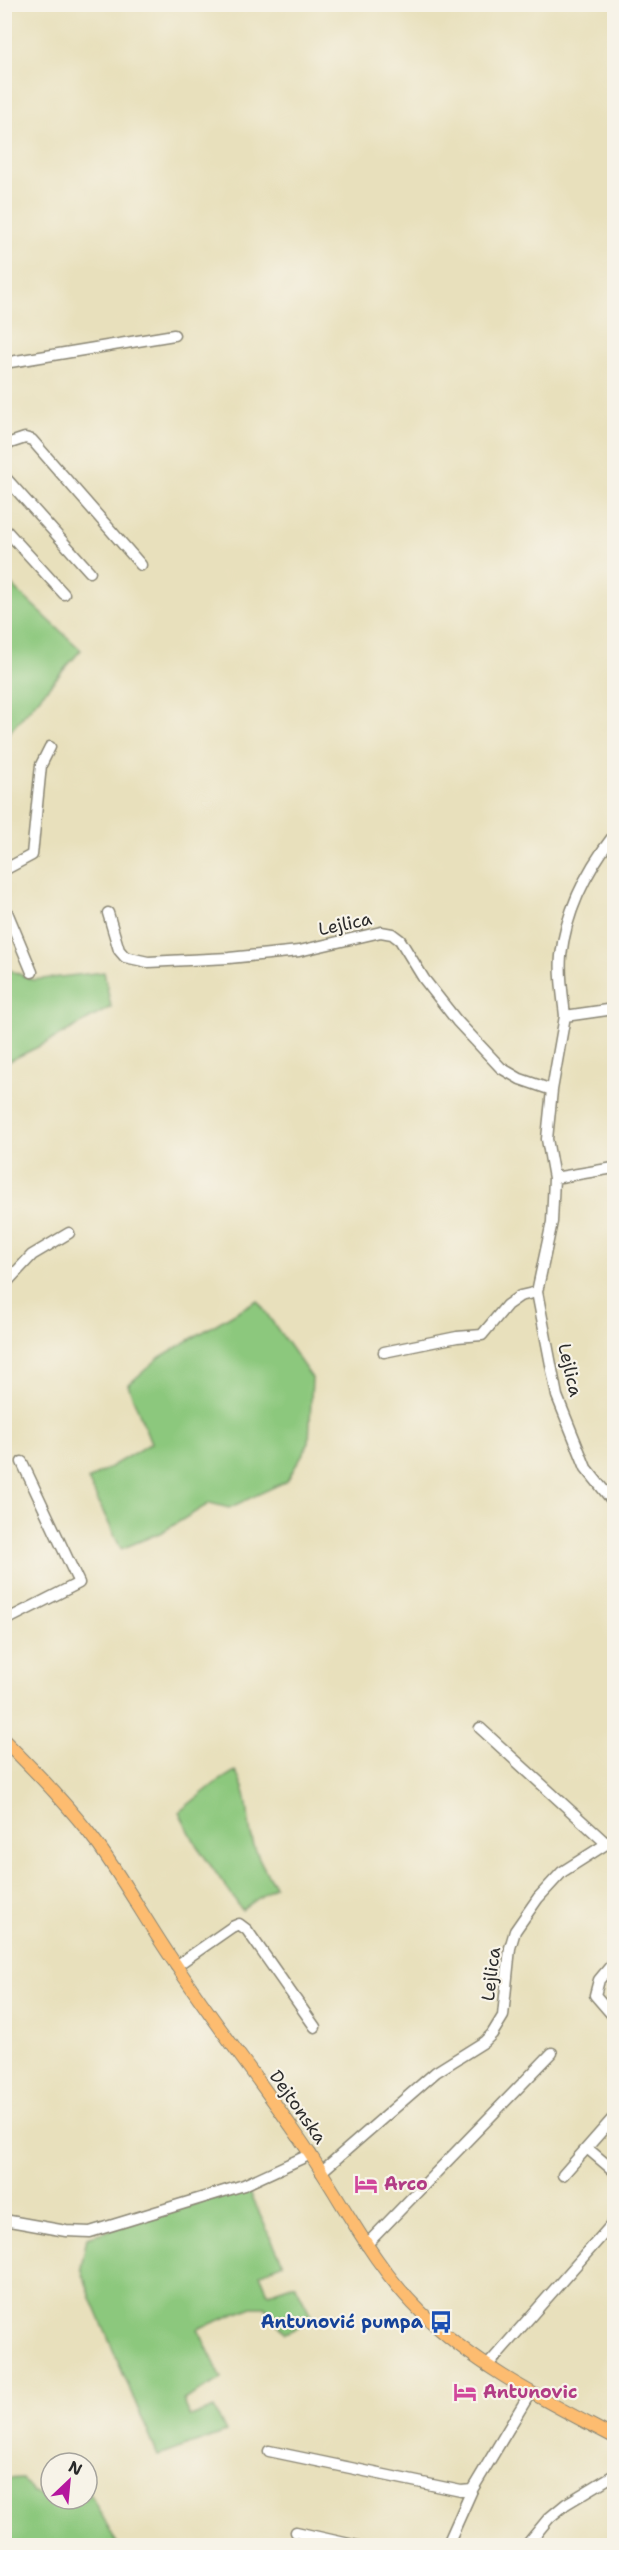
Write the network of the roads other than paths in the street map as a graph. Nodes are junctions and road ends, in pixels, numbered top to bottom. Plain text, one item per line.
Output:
1 (174, 335) dead end
2 (4, 363) edge
3 (4, 445) edge
4 (4, 476) edge
5 (4, 528) edge
6 (141, 565) dead end
7 (90, 572) dead end
8 (64, 594) dead end
9 (50, 747) dead end
10 (615, 835) edge
11 (4, 870) edge
12 (4, 905) edge
13 (108, 913) dead end
14 (32, 972) dead end
15 (615, 1009) edge
16 (565, 1016) junction
17 (552, 1090) junction
18 (615, 1168) edge
19 (554, 1178) junction
20 (69, 1233) dead end
21 (4, 1285) edge
22 (537, 1292) junction
23 (384, 1352) dead end
24 (22, 1462) dead end
25 (615, 1503) edge
26 (4, 1621) edge
27 (480, 1728) dead end
28 (4, 1740) edge
29 (611, 1841) edge
30 (615, 1962) edge
31 (176, 1966) junction
32 (615, 2017) edge
33 (315, 2027) dead end
34 (552, 2053) dead end
35 (615, 2117) edge
36 (587, 2148) junction
37 (310, 2154) junction
38 (615, 2171) edge
39 (321, 2172) junction
40 (563, 2175) dead end
41 (4, 2220) edge
42 (615, 2222) edge
43 (366, 2245) junction
44 (487, 2366) junction
45 (530, 2393) junction
46 (615, 2437) edge
47 (269, 2451) dead end
48 (615, 2475) edge
49 (472, 2490) junction
50 (296, 2532) dead end
51 (358, 2546) edge
52 (447, 2546) edge
53 (526, 2546) edge

1 - 2 street
3 - 6 street
4 - 7 street
5 - 8 street
9 - 11 street
10 - 16 street, Lejlica
12 - 14 street
13 - 17 street, Lejlica
15 - 16 street
16 - 17 street, Lejlica
17 - 19 street, Lejlica
18 - 19 street
19 - 22 street, Lejlica
20 - 21 street
22 - 23 street
22 - 25 street, Lejlica
24 - 26 street
27 - 29 street, Lejlica
28 - 31 main road, Dejtonska
29 - 39 street, Lejlica
30 - 32 street
31 - 33 street
31 - 37 main road, Dejtonska
34 - 43 street
35 - 36 street
36 - 38 street
36 - 40 street
37 - 39 main road, Dejtonska
37 - 41 street
39 - 43 main road, Dejtonska
42 - 44 street
43 - 44 main road, Dejtonska
44 - 45 main road, Dejtonska
45 - 46 main road, Dejtonska
45 - 49 street
47 - 49 street
48 - 53 street
49 - 52 street
50 - 51 street

